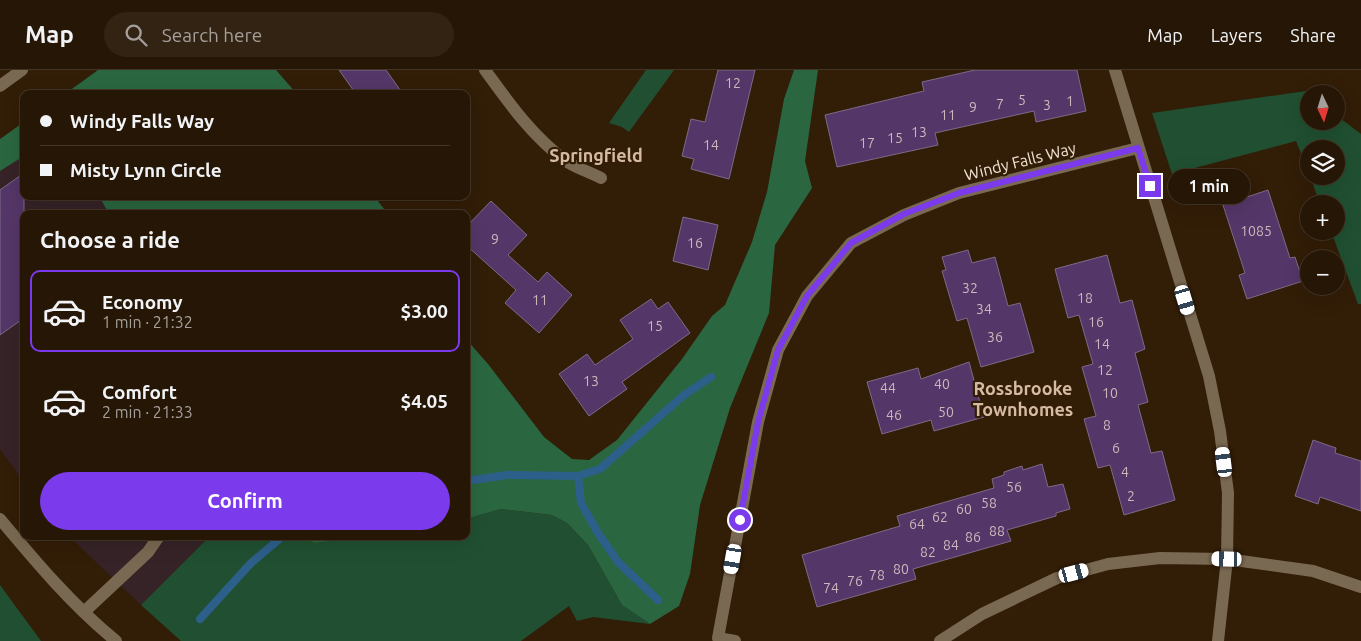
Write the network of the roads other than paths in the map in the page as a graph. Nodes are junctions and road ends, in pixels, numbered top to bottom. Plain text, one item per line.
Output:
1 (22, 70) edge
2 (485, 70) edge
3 (1114, 70) edge
4 (0, 86) edge
5 (1138, 148) junction
6 (601, 178) dead end
7 (0, 519) edge
8 (156, 540) edge
9 (1227, 559) junction
10 (1361, 587) edge
11 (84, 612) junction
12 (116, 641) edge
13 (736, 641) edge
14 (940, 641) edge
15 (1218, 641) edge

1 - 4 street
2 - 6 street
3 - 5 street
5 - 9 street
5 - 13 street, Windy Falls Way
7 - 11 street
8 - 11 street
9 - 10 street
9 - 14 street
9 - 15 street
11 - 12 street

